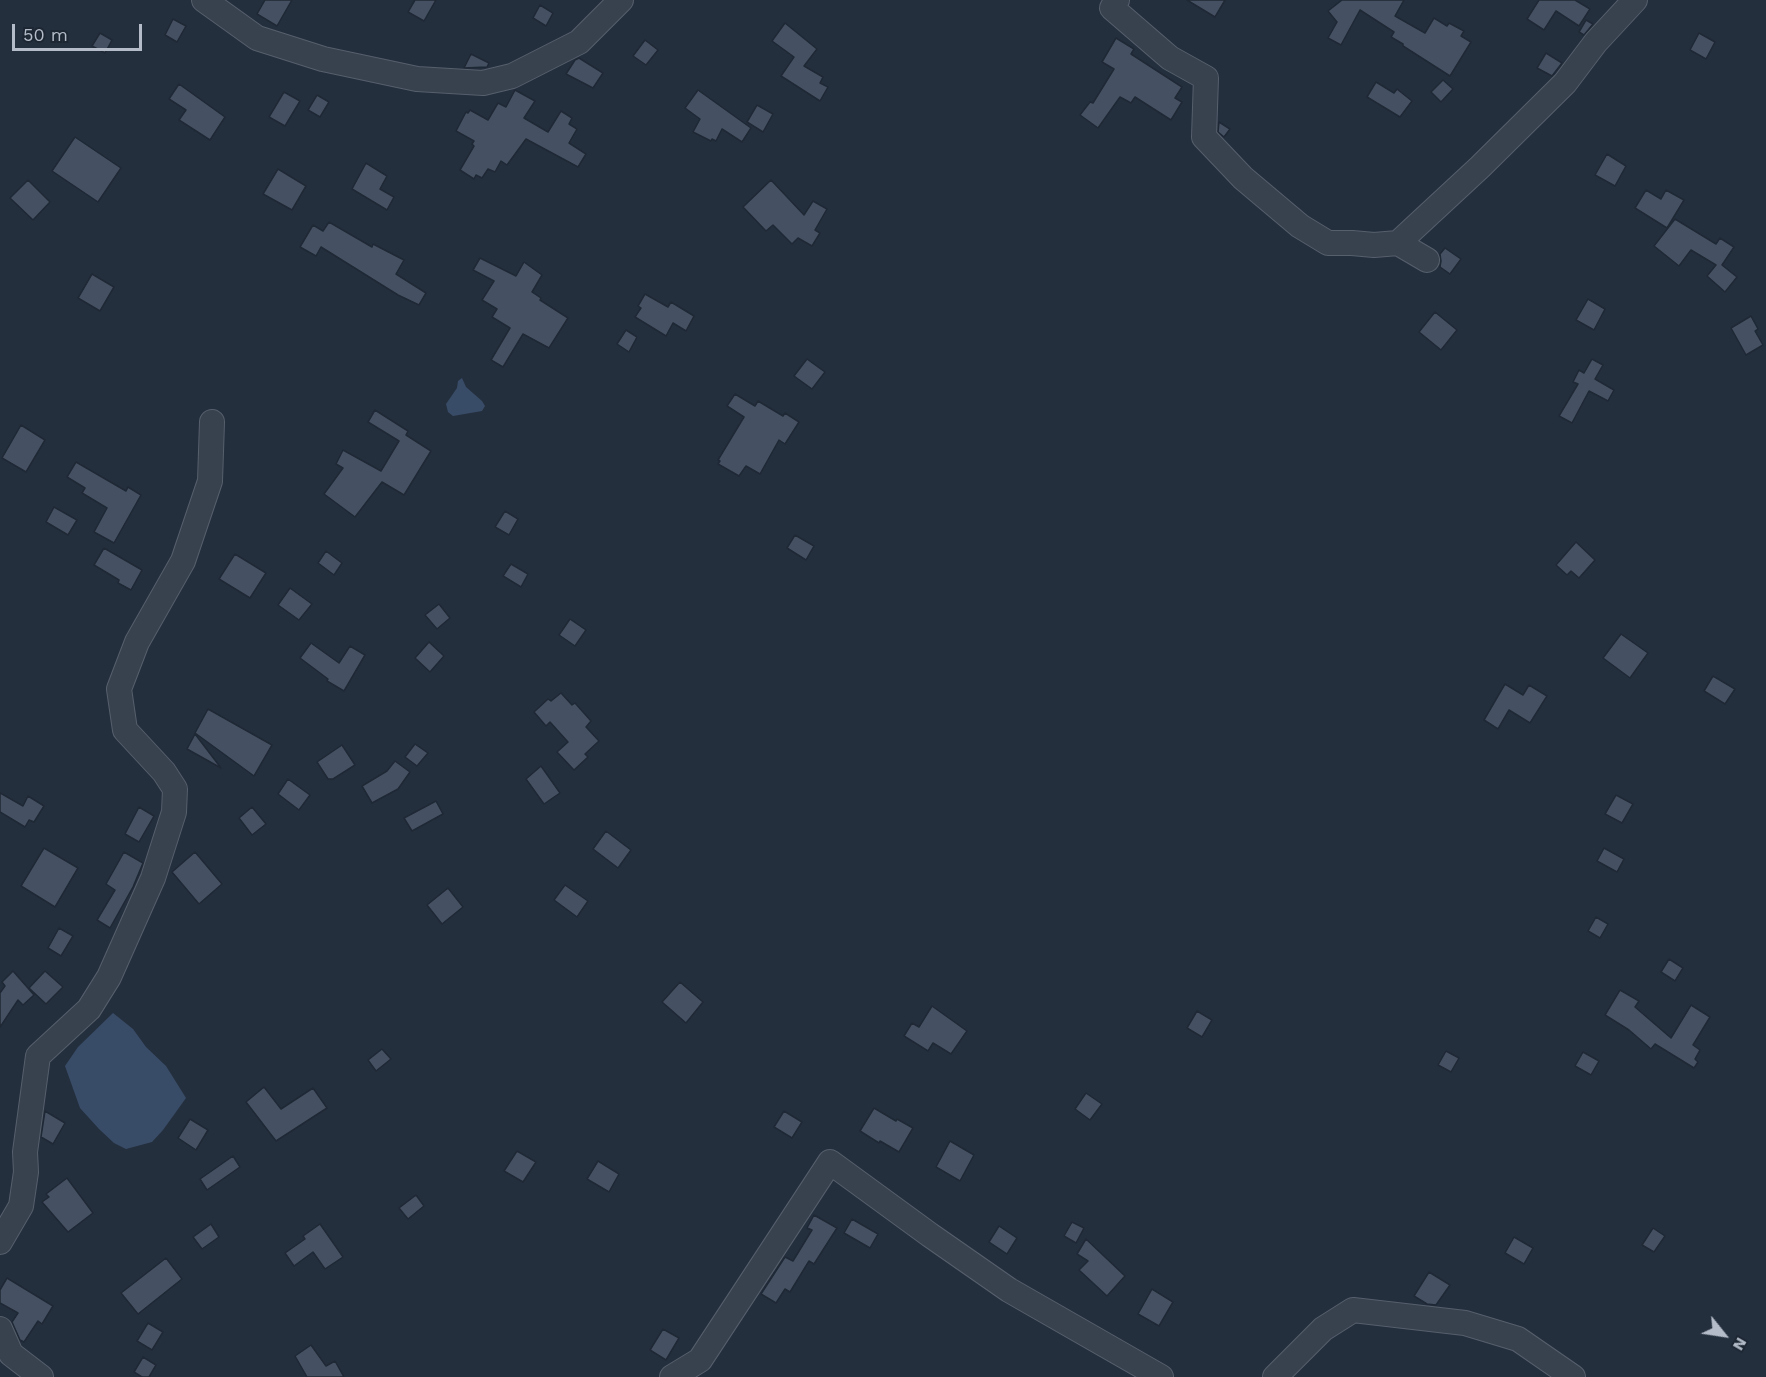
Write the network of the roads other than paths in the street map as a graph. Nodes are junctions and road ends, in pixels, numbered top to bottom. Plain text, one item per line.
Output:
1 (204, 0) edge
2 (621, 0) edge
3 (1117, 0) edge
4 (1635, 0) edge
5 (1398, 243) junction
6 (1426, 260) dead end
7 (212, 422) dead end
8 (0, 1242) edge
9 (0, 1329) edge
10 (41, 1377) edge
11 (672, 1377) edge
12 (1161, 1377) edge
13 (1275, 1377) edge
14 (1573, 1377) edge

1 - 2 street
3 - 5 street
4 - 5 street
5 - 6 street
7 - 8 street
9 - 10 street
11 - 12 street
13 - 14 street

